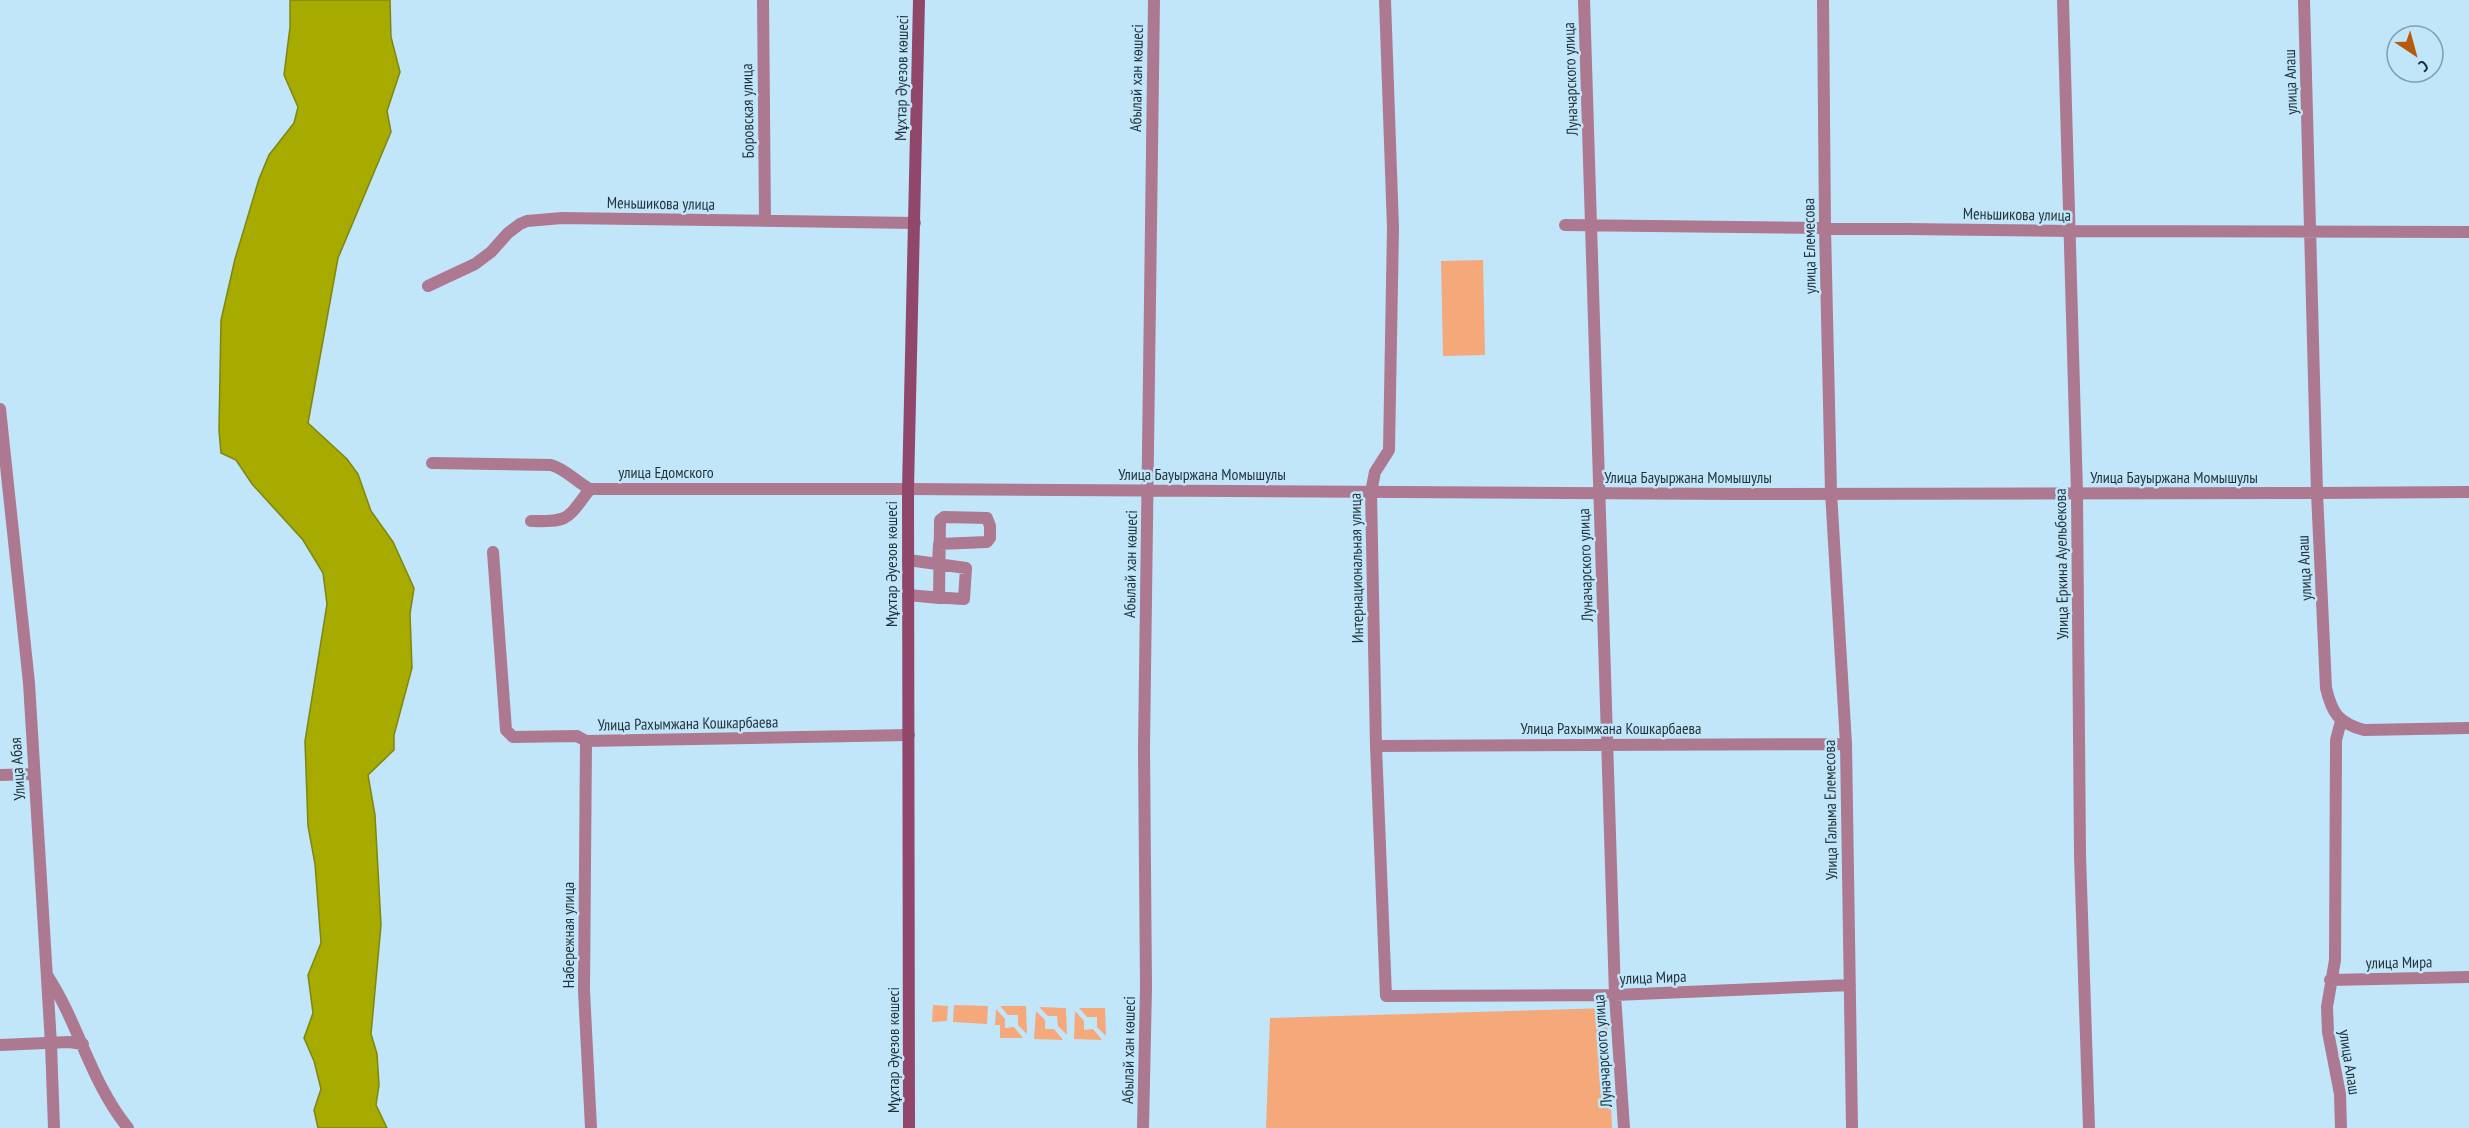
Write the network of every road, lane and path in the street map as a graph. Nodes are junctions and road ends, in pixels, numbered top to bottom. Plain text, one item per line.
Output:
1 (763, 0) edge
2 (919, 0) edge
3 (1154, 0) edge
4 (1385, 0) edge
5 (1584, 0) edge
6 (1823, 0) edge
7 (2063, 0) edge
8 (2304, 0) edge
9 (765, 221) junction
10 (915, 223) junction
11 (1565, 225) dead end
12 (1592, 226) junction
13 (1825, 228) junction
14 (2311, 230) junction
15 (2069, 231) junction
16 (2469, 232) edge
17 (428, 286) dead end
18 (0, 409) edge
19 (432, 463) dead end
20 (590, 489) junction
21 (908, 489) junction
22 (1148, 490) junction
23 (1371, 492) junction
24 (1831, 492) junction
25 (2469, 492) edge
26 (1600, 493) junction
27 (2077, 493) junction
28 (2317, 494) junction
29 (531, 521) dead end
30 (939, 544) dead end
31 (494, 552) dead end
32 (908, 560) junction
33 (938, 564) junction
34 (908, 595) junction
35 (939, 598) junction
36 (2342, 721) junction
37 (2469, 728) edge
38 (909, 735) junction
39 (586, 741) junction
40 (1846, 744) junction
41 (1607, 745) junction
42 (1376, 746) junction
43 (34, 774) junction
44 (0, 775) edge
45 (2335, 960) junction
46 (46, 975) junction
47 (2469, 976) edge
48 (2330, 980) junction
49 (2350, 980) junction
50 (1850, 985) junction
51 (1615, 995) junction
52 (1386, 996) joint
53 (51, 1044) junction
54 (83, 1044) junction
55 (0, 1045) edge
56 (54, 1128) edge
57 (128, 1128) edge
58 (591, 1128) edge
59 (909, 1128) edge
60 (1143, 1128) edge
61 (1624, 1128) edge
62 (1852, 1128) edge
63 (2089, 1128) edge
64 (2341, 1128) edge

1 - 9 street, Боровская улица
2 - 10 main road, Мұхтар Әуезов көшесі
3 - 22 street, Абылай хан көшесі
4 - 23 street, Интернациональная улица
5 - 12 street, Луначарского улица
6 - 13 street, улица Елемесова
7 - 15 street, Улица Еркина Ауельбекова
8 - 14 street, улица Алаш
9 - 10 street, Меньшикова улица
9 - 17 street, Меньшикова улица
10 - 21 main road, Мұхтар Әуезов көшесі
11 - 12 street, Меньшикова улица
12 - 13 street, Меньшикова улица
12 - 26 street, Луначарского улица
13 - 15 street, Меньшикова улица
13 - 24 street, улица Елемесова
14 - 15 street, Меньшикова улица
14 - 16 street, Меньшикова улица
14 - 28 street, улица Алаш
15 - 27 street, Улица Еркина Ауельбекова
18 - 43 street, Улица Абая
19 - 20 street
20 - 21 street, улица Едомского
20 - 29 street
21 - 22 street, Улица Бауыржана Момышулы
21 - 32 main road, Мұхтар Әуезов көшесі
22 - 23 street, Улица Бауыржана Момышулы
22 - 60 street, Абылай хан көшесі
23 - 26 street, Улица Бауыржана Момышулы
23 - 42 street, Интернациональная улица
24 - 26 street, Улица Бауыржана Момышулы
24 - 27 street, Улица Бауыржана Момышулы
24 - 40 street, Улица Галыма Елемесова
25 - 28 street, Улица Бауыржана Момышулы
26 - 41 street, Луначарского улица
27 - 28 street, Улица Бауыржана Момышулы
27 - 63 street, Улица Еркина Ауельбекова
28 - 36 street, улица Алаш
30 - 33 street
31 - 39 street, Улица Рахымжана Кошкарбаева
32 - 33 street
32 - 34 main road, Мұхтар Әуезов көшесі
33 - 35 street
33 - 35 street
34 - 35 street
34 - 38 main road, Мұхтар Әуезов көшесі
36 - 37 street
36 - 45 street, улица Алаш
38 - 39 street, Улица Рахымжана Кошкарбаева
38 - 59 main road, Мұхтар Әуезов көшесі
39 - 58 street, Набережная улица
40 - 41 street, Улица Рахымжана Кошкарбаева
40 - 50 street, Улица Галыма Елемесова
41 - 42 street, Улица Рахымжана Кошкарбаева
41 - 51 street, Луначарского улица
42 - 52 street, Интернациональная улица
43 - 44 street
43 - 46 street, Улица Абая
45 - 48 street, улица Алаш
45 - 49 street
46 - 53 street, Улица Абая
46 - 54 street
47 - 49 street, улица Мира
48 - 49 street, улица Мира
48 - 64 street, улица Алаш
50 - 51 street, улица Мира
50 - 62 street, Улица Галыма Елемесова
51 - 52 street, улица Мира
51 - 61 street, Луначарского улица
53 - 54 street
53 - 55 street
53 - 56 street, Улица Абая
54 - 57 street

